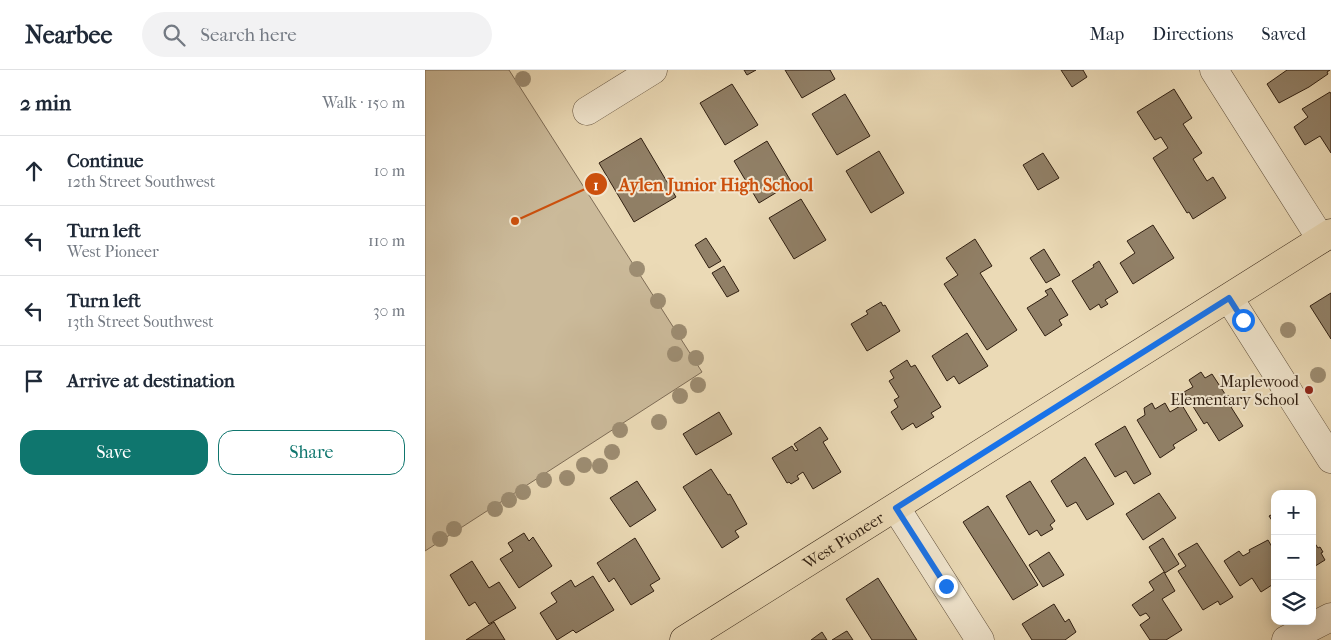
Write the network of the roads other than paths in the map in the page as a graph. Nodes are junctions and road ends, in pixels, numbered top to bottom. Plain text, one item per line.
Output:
1 (653, 70) edge
2 (1214, 70) edge
3 (587, 111) dead end
4 (1326, 236) edge
5 (1229, 298) junction
6 (1331, 459) edge
7 (896, 508) junction
8 (1331, 617) edge
9 (684, 640) edge
10 (980, 640) edge
11 (1286, 640) edge

1 - 3 street
2 - 4 street
4 - 5 main road, West Pioneer
5 - 6 street
5 - 7 main road, West Pioneer
7 - 9 main road, West Pioneer
7 - 10 street
8 - 11 street

